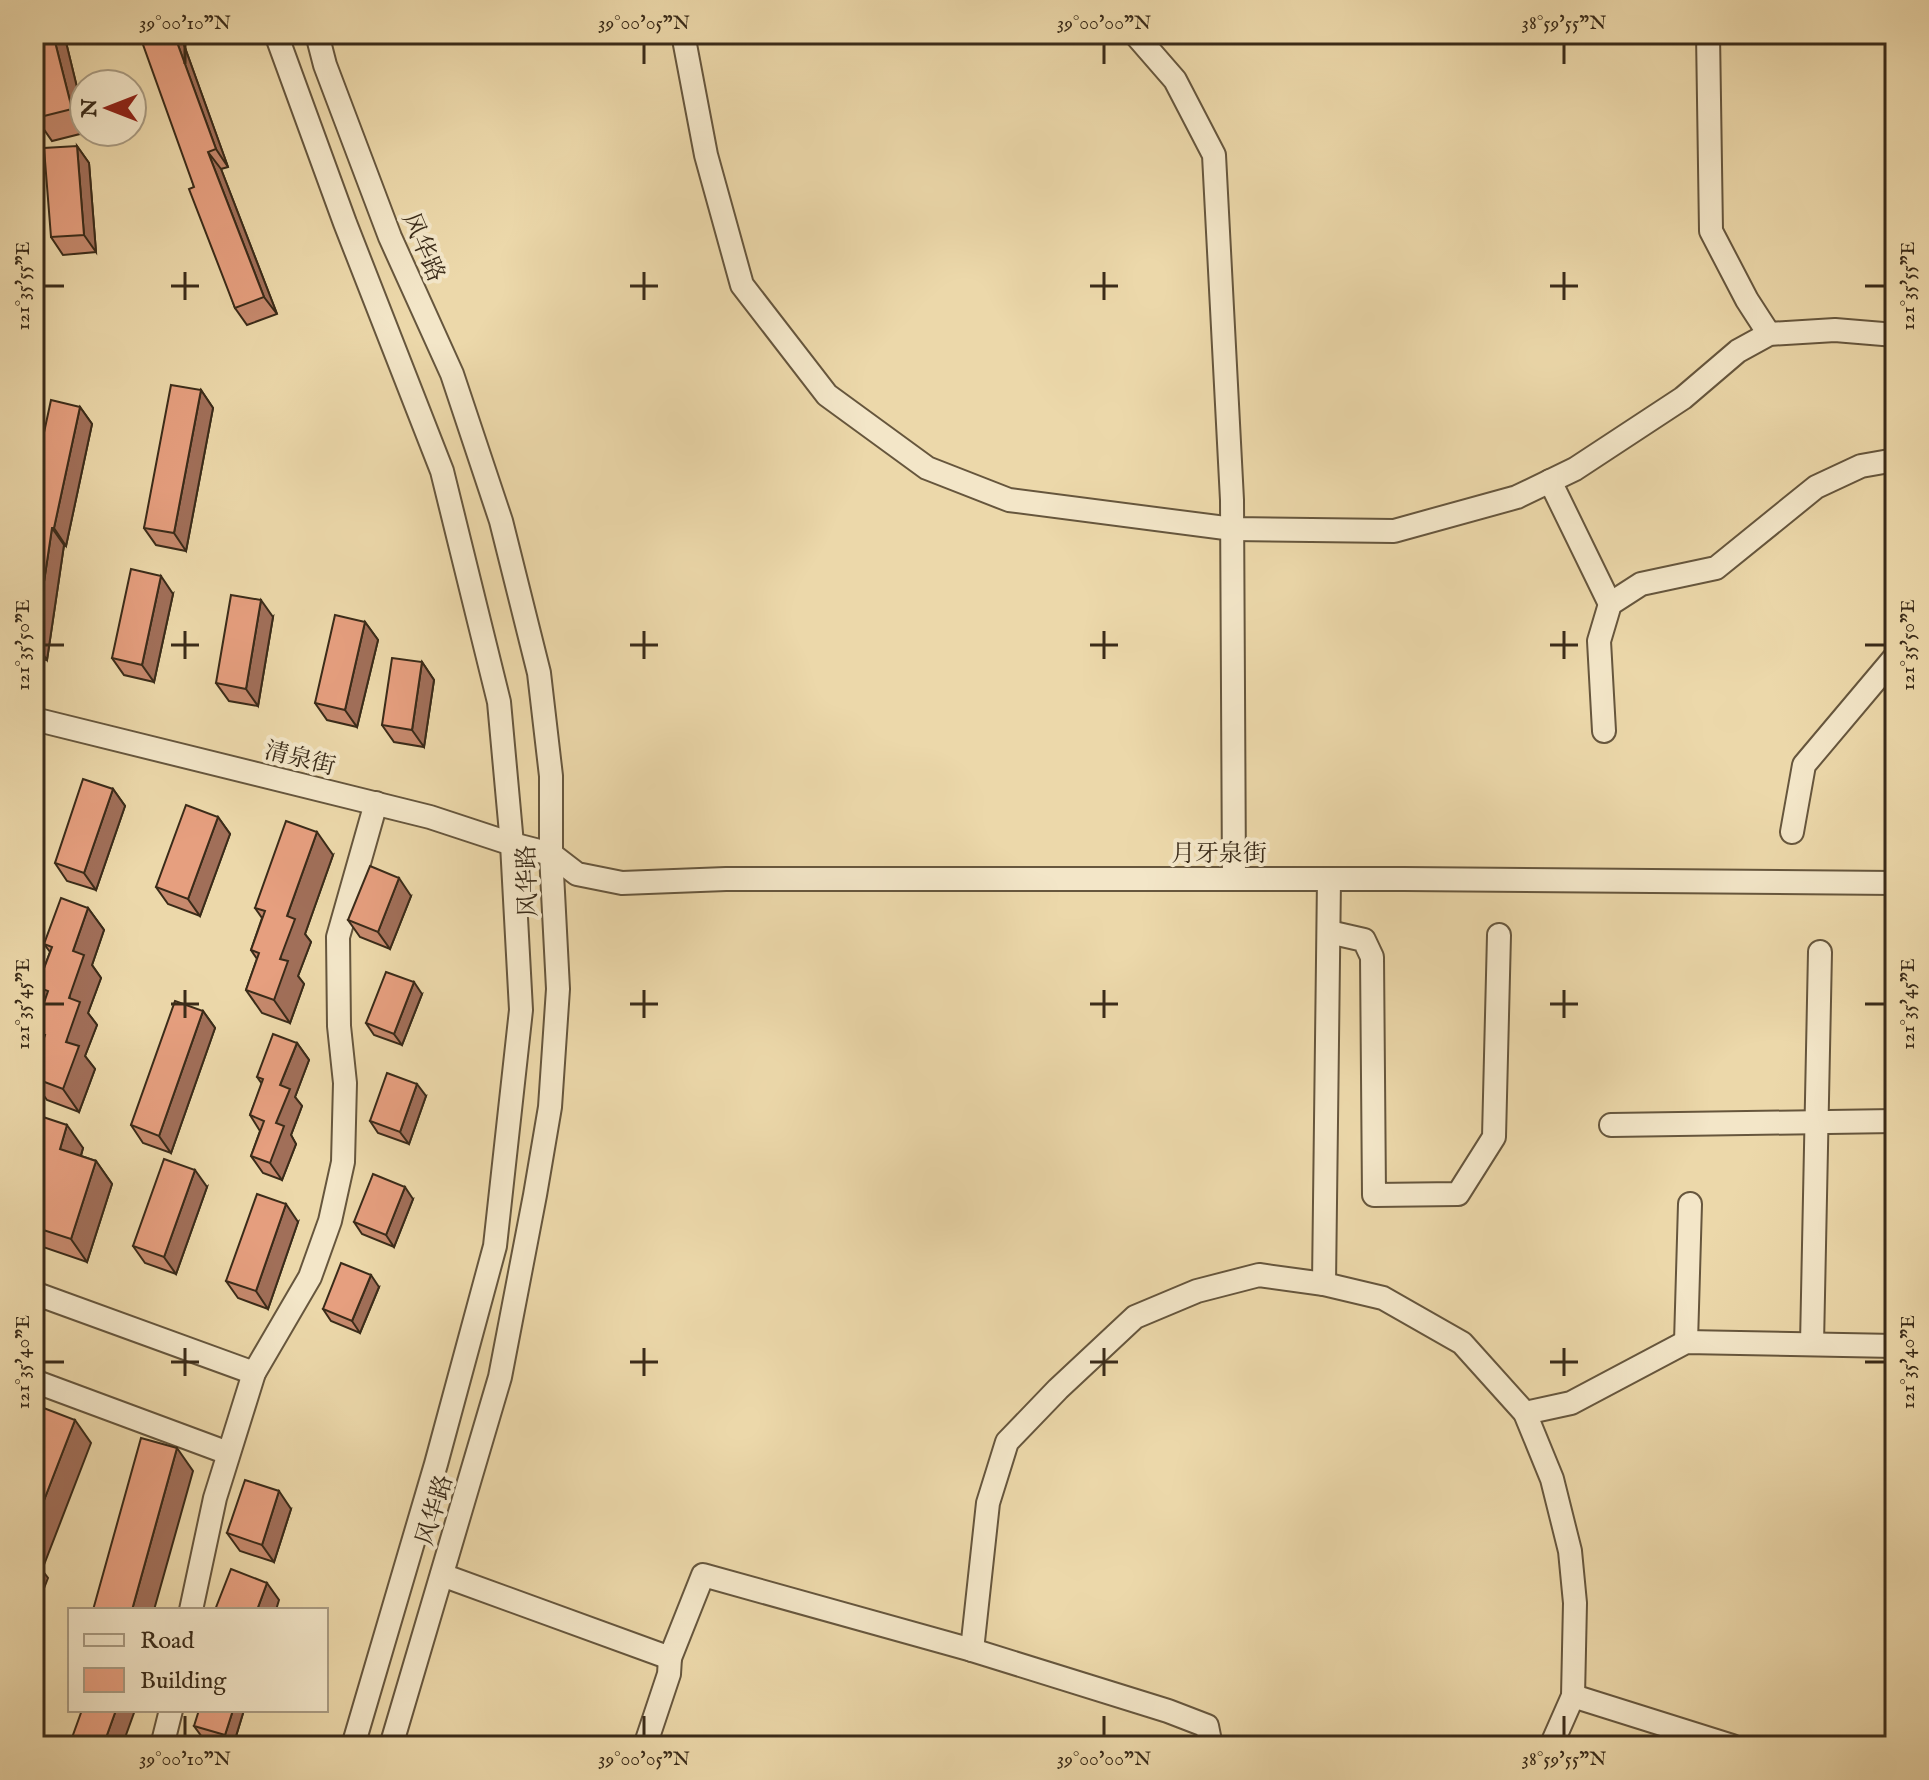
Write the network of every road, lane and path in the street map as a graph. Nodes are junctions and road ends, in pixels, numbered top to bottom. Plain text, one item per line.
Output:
1 (276, 34) edge
2 (317, 34) edge
3 (683, 34) edge
4 (1135, 34) edge
5 (1708, 34) edge
6 (1769, 334) junction
7 (1895, 335) edge
8 (1895, 460) edge
9 (1550, 481) junction
10 (1233, 529) junction
11 (1610, 604) junction
12 (1895, 657) edge
13 (34, 719) edge
14 (1604, 731) dead end
15 (376, 803) junction
16 (1792, 832) dead end
17 (512, 844) junction
18 (551, 854) junction
19 (1234, 879) junction
20 (1329, 879) junction
21 (1895, 883) edge
22 (1329, 932) junction
23 (1499, 935) dead end
24 (1820, 952) dead end
25 (510, 1104) junction
26 (550, 1107) junction
27 (1895, 1121) edge
28 (1816, 1122) junction
29 (1611, 1125) dead end
30 (1690, 1204) dead end
31 (1324, 1284) junction
32 (34, 1293) edge
33 (1686, 1342) junction
34 (1812, 1344) junction
35 (1895, 1346) edge
36 (254, 1373) junction
37 (34, 1381) edge
38 (1525, 1413) junction
39 (228, 1453) junction
40 (442, 1575) junction
41 (191, 1608) edge
42 (972, 1650) junction
43 (670, 1658) junction
44 (1573, 1696) junction
45 (170, 1712) edge
46 (162, 1746) edge
47 (353, 1746) edge
48 (391, 1746) edge
49 (645, 1746) edge
50 (1211, 1746) edge
51 (1551, 1746) edge
52 (1732, 1746) edge

1 - 17 street
2 - 18 street, 风华路
3 - 10 street
4 - 10 street
5 - 6 street
6 - 7 street
6 - 9 street
8 - 11 street
9 - 10 street
9 - 11 street
10 - 19 street
11 - 14 street
12 - 16 street
13 - 15 street, 清泉街
15 - 17 street, 清泉街
15 - 36 street
17 - 18 street, 清泉街
17 - 25 street
18 - 19 street, 月牙泉街
18 - 26 street, 风华路
19 - 20 street, 月牙泉街
20 - 21 street, 月牙泉街
20 - 22 street
22 - 23 street
22 - 31 street
24 - 28 street
25 - 26 street
25 - 47 street
26 - 40 street, 风华路
27 - 28 street
28 - 29 street
28 - 34 street
30 - 33 street
31 - 38 street
31 - 42 street
32 - 36 street
33 - 34 street
33 - 38 street
34 - 35 street
36 - 39 street
37 - 39 street
38 - 44 street
39 - 41 street
40 - 43 street
40 - 48 street, 风华路
42 - 43 street
42 - 50 street
43 - 49 street
44 - 51 street
44 - 52 street
45 - 46 street

